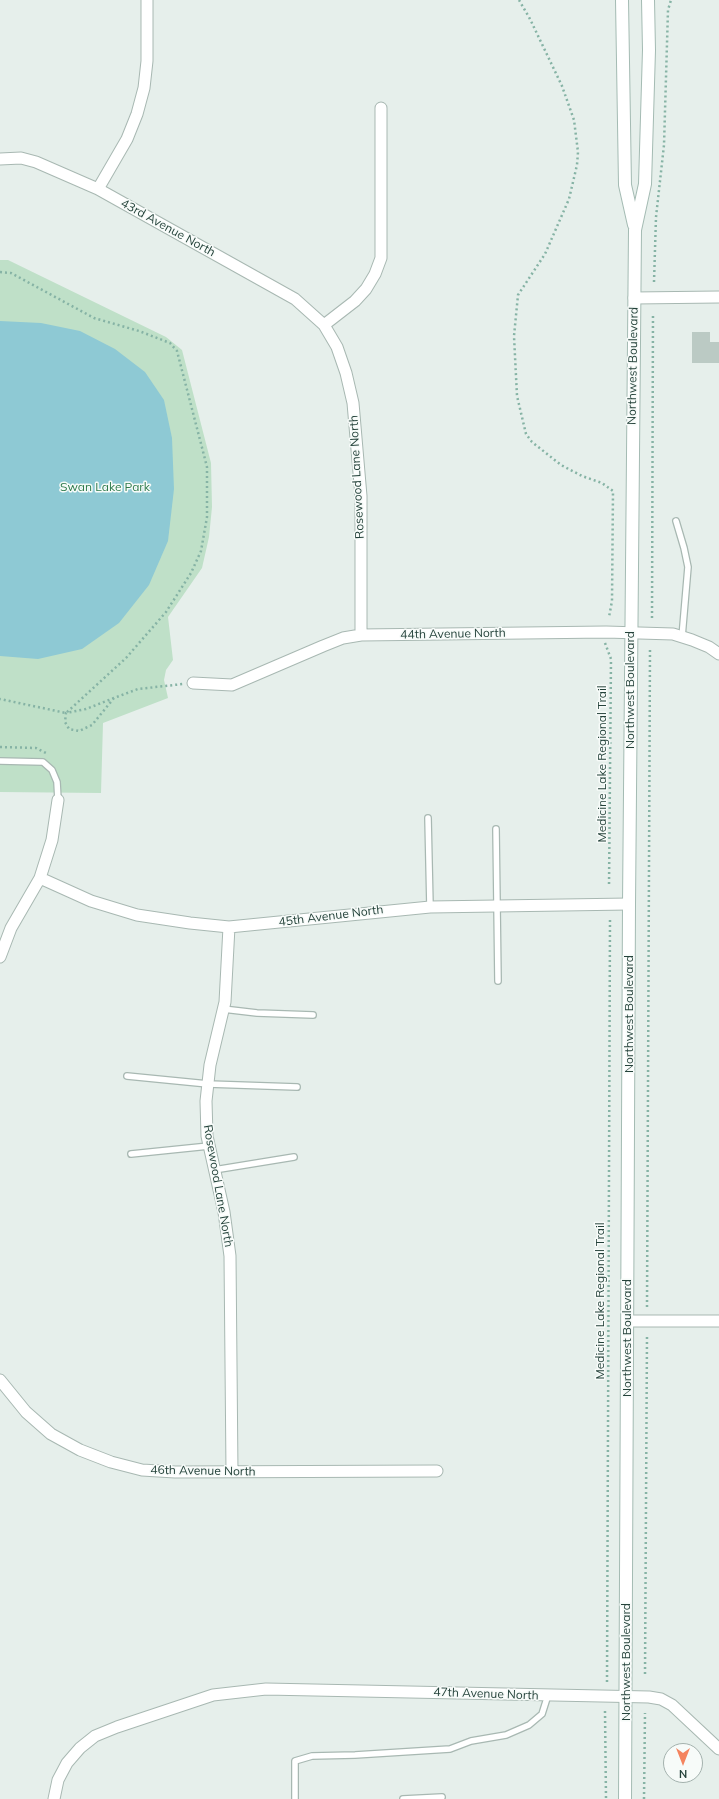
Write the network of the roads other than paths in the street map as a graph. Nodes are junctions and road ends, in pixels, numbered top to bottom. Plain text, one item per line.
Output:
1 (147, 0) edge
2 (622, 0) edge
3 (648, 0) edge
4 (381, 108) dead end
5 (0, 159) edge
6 (98, 190) junction
7 (635, 230) junction
8 (719, 297) edge
9 (634, 298) junction
10 (324, 326) junction
11 (676, 521) dead end
12 (631, 632) junction
13 (362, 635) junction
14 (682, 637) junction
15 (719, 654) edge
16 (193, 683) road end
17 (0, 761) edge
18 (58, 800) joint
19 (428, 818) dead end
20 (496, 830) dead end
21 (40, 878) junction
22 (629, 904) junction
23 (497, 905) junction
24 (430, 907) junction
25 (229, 927) junction
26 (0, 957) edge
27 (498, 981) dead end
28 (223, 1009) junction
29 (314, 1015) dead end
30 (127, 1076) dead end
31 (208, 1084) junction
32 (297, 1087) dead end
33 (209, 1146) junction
34 (131, 1154) dead end
35 (294, 1157) dead end
36 (214, 1170) junction
37 (628, 1321) junction
38 (719, 1321) edge
39 (0, 1380) edge
40 (437, 1470) dead end
41 (232, 1472) junction
42 (548, 1695) junction
43 (625, 1697) junction
44 (719, 1749) edge
45 (442, 1798) dead end
46 (54, 1799) edge
47 (295, 1799) edge
48 (402, 1799) edge
49 (625, 1799) edge

1 - 6 street
2 - 7 main road, Northwest Boulevard
3 - 7 main road, Northwest Boulevard
4 - 10 street
5 - 6 street, 43rd Avenue North
6 - 10 street, 43rd Avenue North
7 - 9 main road, Northwest Boulevard
8 - 9 street
9 - 12 main road, Northwest Boulevard
10 - 13 street, Rosewood Lane North
11 - 14 lane
12 - 13 street, 44th Avenue North
12 - 14 street, 44th Avenue North
12 - 22 main road, Northwest Boulevard
13 - 16 street, 44th Avenue North
14 - 15 street, 44th Avenue North
17 - 18 lane
18 - 21 street
19 - 24 lane
20 - 23 lane
21 - 25 street, 45th Avenue North
21 - 26 street
22 - 23 street, 45th Avenue North
22 - 37 main road, Northwest Boulevard
23 - 24 street, 45th Avenue North
23 - 27 lane
24 - 25 street, 45th Avenue North
25 - 28 street, Rosewood Lane North
28 - 29 lane
28 - 31 street, Rosewood Lane North
30 - 31 lane
31 - 32 lane
31 - 33 street, Rosewood Lane North
33 - 34 lane
33 - 36 street, Rosewood Lane North
35 - 36 lane
36 - 41 street, Rosewood Lane North
37 - 38 street
37 - 43 main road, Northwest Boulevard
39 - 41 street, 46th Avenue North
40 - 41 street, 46th Avenue North
42 - 43 street, 47th Avenue North
42 - 46 street, 47th Avenue North
42 - 47 lane
43 - 44 street, 47th Avenue North
43 - 49 main road, Northwest Boulevard
45 - 48 lane

